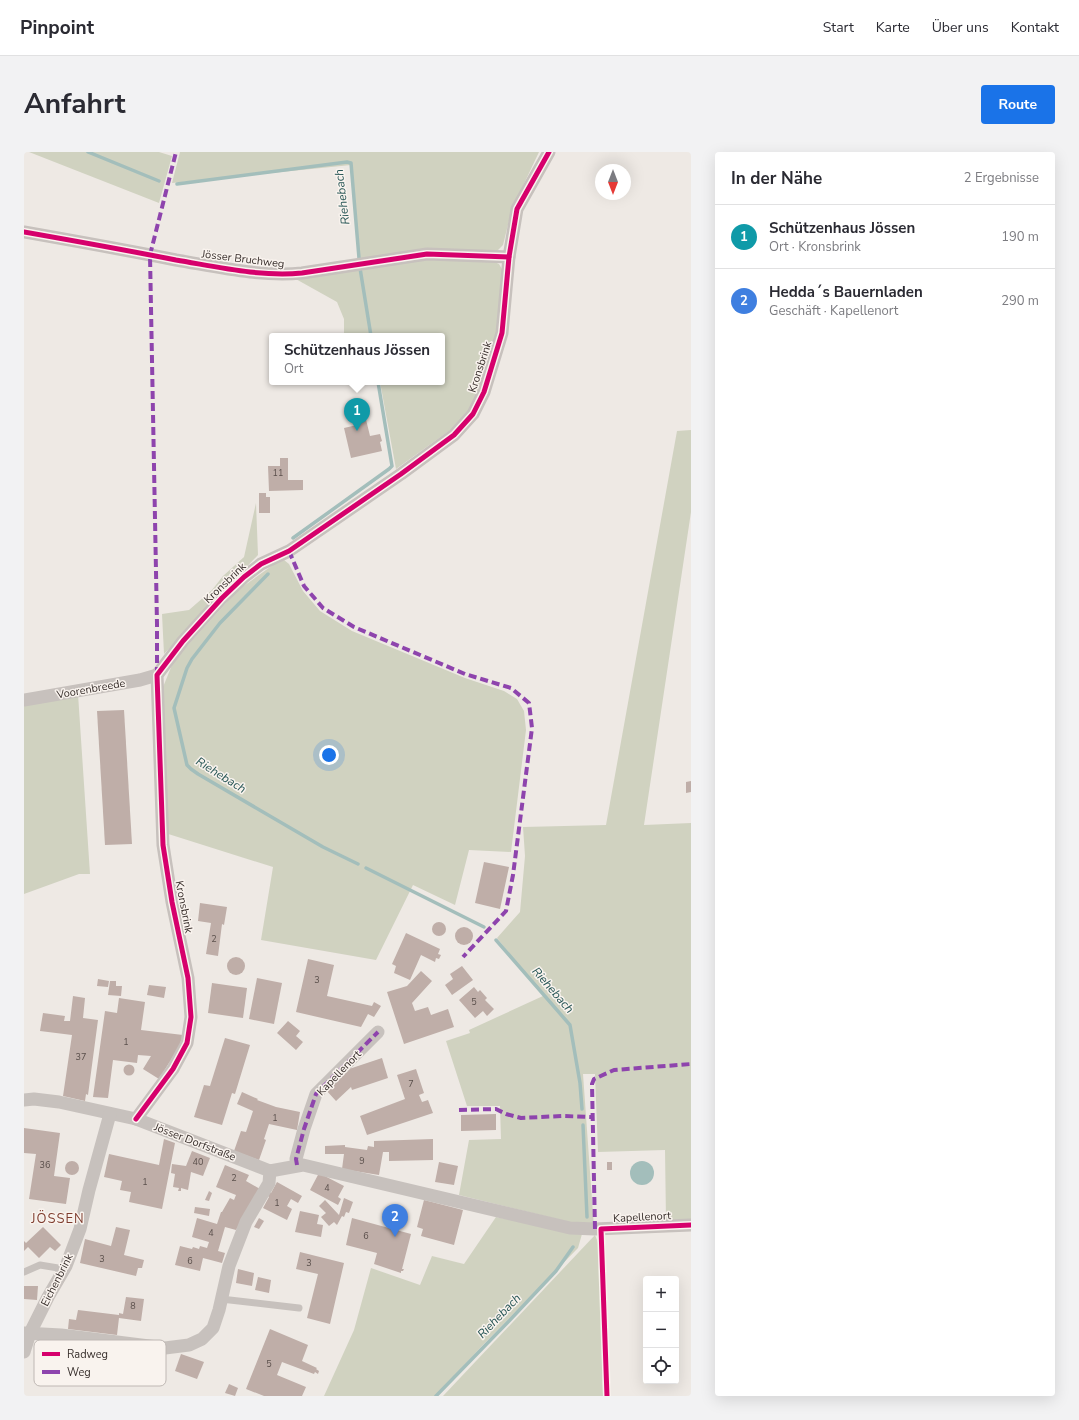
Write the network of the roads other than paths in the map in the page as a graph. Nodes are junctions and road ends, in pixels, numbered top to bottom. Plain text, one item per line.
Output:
1 (549, 152) edge
2 (24, 232) edge
3 (509, 257) junction
4 (157, 675) junction
5 (24, 700) edge
6 (378, 1032) dead end
7 (24, 1100) edge
8 (110, 1114) junction
9 (136, 1119) junction
10 (297, 1166) junction
11 (270, 1171) junction
12 (691, 1225) edge
13 (602, 1229) junction
14 (64, 1269) junction
15 (24, 1272) edge
16 (221, 1300) junction
17 (298, 1308) dead end
18 (27, 1333) edge
19 (106, 1340) edge
20 (166, 1348) edge
21 (24, 1352) edge
22 (608, 1396) edge

1 - 3 street, Kronsbrink
2 - 3 street, Jösser Bruchweg
3 - 4 street, Kronsbrink
4 - 5 street, Voorenbreede
4 - 9 street, Kronsbrink
6 - 10 street, Kapellenort
7 - 8 street, Jösser Dorfstraße
8 - 9 street, Jösser Dorfstraße
8 - 14 street, Eichenbrink
9 - 11 street, Jösser Dorfstraße
10 - 11 street, Kapellenort
10 - 13 street, Kapellenort
11 - 16 street
12 - 13 street, Kapellenort
13 - 22 lane
14 - 15 lane
14 - 18 street, Eichenbrink
16 - 17 lane
16 - 20 street
18 - 19 street
18 - 21 street, Eichenbrink

